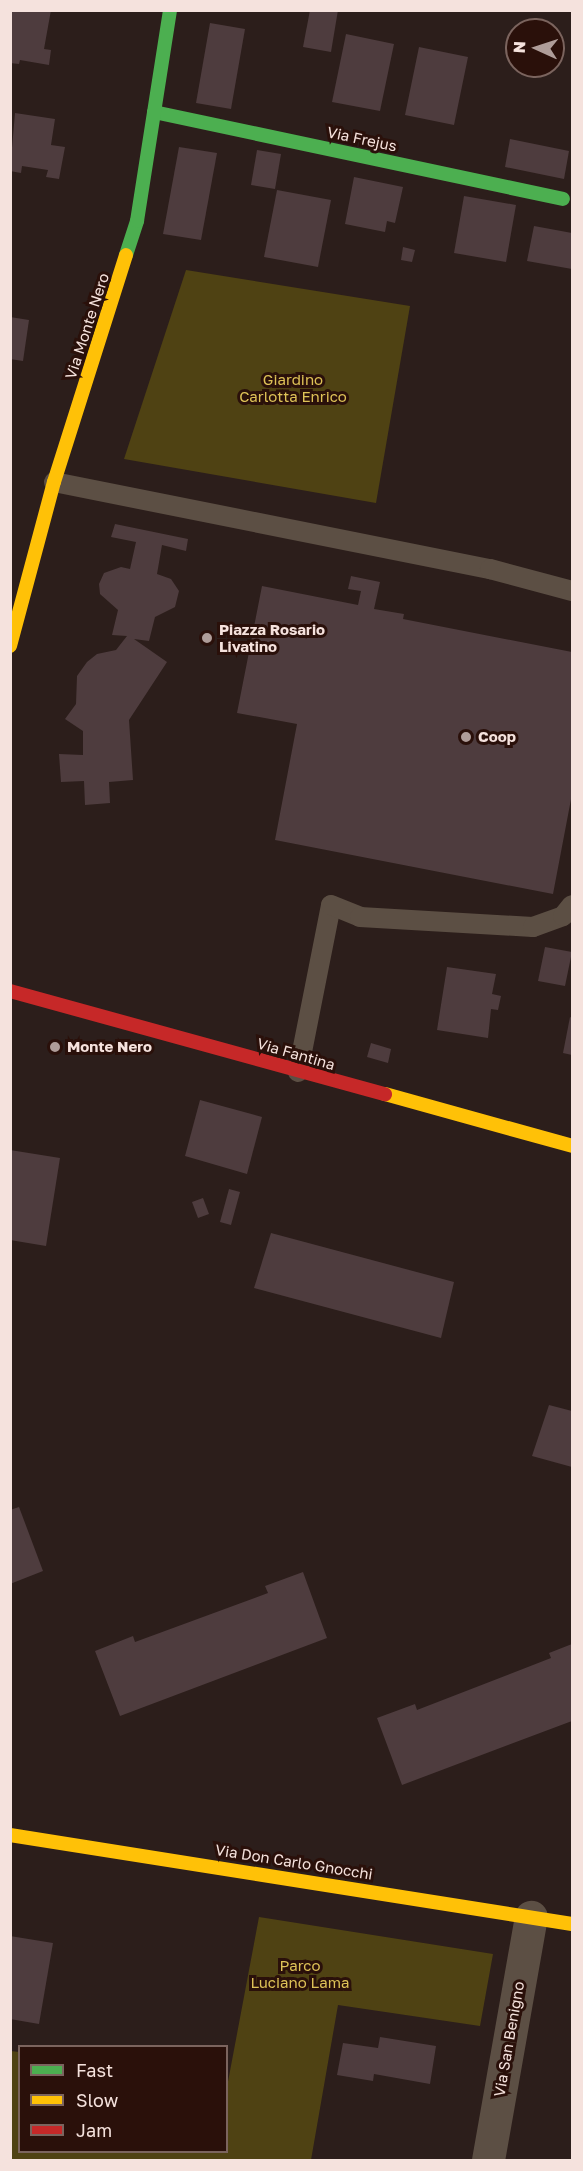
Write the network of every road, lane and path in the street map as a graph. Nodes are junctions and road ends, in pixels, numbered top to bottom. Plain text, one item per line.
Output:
1 (170, 10) edge
2 (154, 112) junction
3 (563, 199) dead end
4 (54, 482) junction
5 (573, 591) edge
6 (10, 646) edge
7 (573, 905) edge
8 (10, 991) edge
9 (298, 1072) junction
10 (573, 1146) edge
11 (10, 1835) edge
12 (531, 1917) junction
13 (573, 1924) edge
14 (488, 2160) edge

1 - 2 street, Via Monte Nero
2 - 3 street, Via Frejus
2 - 4 street, Via Monte Nero
4 - 5 lane
4 - 6 street, Via Monte Nero
7 - 9 lane
8 - 9 street, Via Fantina
9 - 10 street, Via Fantina
11 - 12 street, Via Don Carlo Gnocchi
12 - 13 street, Via Don Carlo Gnocchi
12 - 14 street, Via San Benigno

